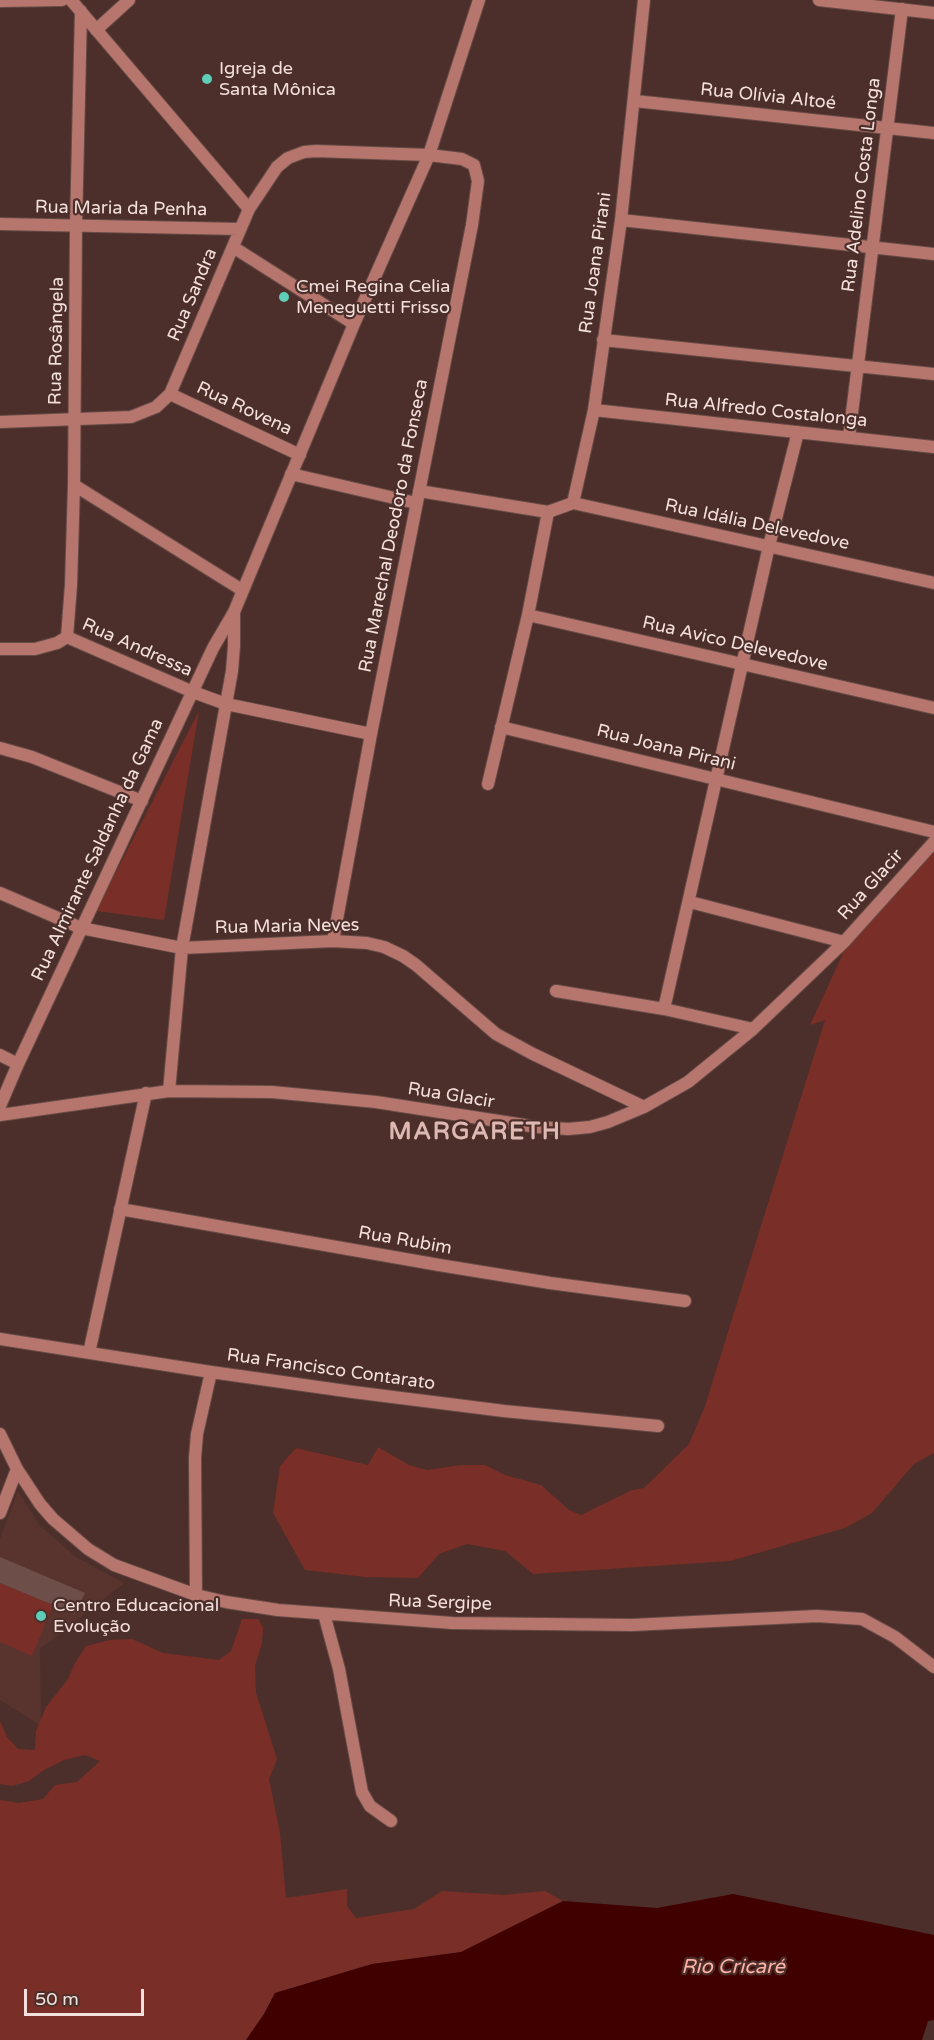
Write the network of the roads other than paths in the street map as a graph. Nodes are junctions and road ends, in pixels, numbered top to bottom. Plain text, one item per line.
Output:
1 (62, 0) edge
2 (71, 0) edge
3 (129, 0) edge
4 (478, 0) edge
5 (644, 0) edge
6 (819, 0) edge
7 (0, 1) edge
8 (902, 9) junction
9 (81, 11) junction
10 (934, 13) edge
11 (96, 30) junction
12 (635, 101) junction
13 (888, 128) junction
14 (934, 133) edge
15 (429, 155) junction
16 (249, 209) junction
17 (621, 220) junction
18 (0, 224) edge
19 (76, 226) junction
20 (240, 229) junction
21 (233, 247) junction
22 (872, 247) junction
23 (934, 254) edge
24 (354, 324) junction
25 (603, 340) junction
26 (858, 365) junction
27 (934, 374) edge
28 (170, 394) junction
29 (594, 410) junction
30 (74, 420) junction
31 (0, 422) edge
32 (798, 432) junction
33 (849, 437) junction
34 (934, 447) edge
35 (300, 455) junction
36 (291, 474) junction
37 (74, 485) junction
38 (417, 497) junction
39 (573, 503) junction
40 (548, 512) junction
41 (769, 546) junction
42 (934, 583) edge
43 (242, 590) junction
44 (234, 612) junction
45 (528, 615) junction
46 (67, 637) junction
47 (0, 649) edge
48 (742, 665) junction
49 (193, 692) junction
50 (226, 704) junction
51 (934, 708) edge
52 (501, 727) junction
53 (371, 734) junction
54 (0, 748) edge
55 (717, 779) junction
56 (488, 784) dead end
57 (142, 801) junction
58 (934, 832) edge
59 (934, 842) edge
60 (0, 893) edge
61 (690, 902) junction
62 (81, 928) junction
63 (333, 940) junction
64 (844, 942) junction
65 (182, 948) junction
66 (556, 991) dead end
67 (664, 1009) junction
68 (753, 1029) junction
69 (0, 1055) edge
70 (18, 1064) junction
71 (170, 1091) junction
72 (146, 1093) junction
73 (0, 1106) edge
74 (644, 1107) junction
75 (0, 1115) edge
76 (120, 1209) junction
77 (685, 1300) dead end
78 (0, 1339) edge
79 (89, 1353) junction
80 (211, 1372) junction
81 (658, 1426) dead end
82 (0, 1434) edge
83 (18, 1468) junction
84 (0, 1513) edge
85 (196, 1595) junction
86 (324, 1614) junction
87 (934, 1666) edge
88 (391, 1821) dead end

1 - 7 street
2 - 9 street
3 - 11 street
4 - 15 street, Rua Almirante Saldanha da Gama
5 - 12 street, Rua Joana Pirani
6 - 8 street
8 - 10 street
8 - 13 street, Rua Adelino Costa Longa
9 - 11 street
9 - 19 street, Rua Rosângela
11 - 16 street
12 - 13 street, Rua Olívia Altoé
12 - 17 street, Rua Joana Pirani
13 - 14 street, Rua Olívia Altoé
13 - 22 street, Rua Adelino Costa Longa
15 - 16 street, Rua Sandra
15 - 24 street, Rua Almirante Saldanha da Gama
15 - 38 street, Rua Marechal Deodoro da Fonseca
16 - 20 street, Rua Sandra
17 - 22 street
17 - 25 street, Rua Joana Pirani
18 - 19 street, Rua Maria da Penha
19 - 20 street, Rua Maria da Penha
19 - 30 street, Rua Rosângela
20 - 21 street, Rua Sandra
21 - 24 street
21 - 28 street, Rua Sandra
22 - 23 street
22 - 26 street, Rua Adelino Costa Longa
24 - 35 street, Rua Almirante Saldanha da Gama
25 - 26 street
25 - 29 street, Rua Joana Pirani
26 - 27 street
26 - 33 street, Rua Adelino Costa Longa
28 - 30 street, Rua Rovena
28 - 35 street, Rua Rovena
29 - 32 street, Rua Alfredo Costalonga
29 - 39 street, Rua Joana Pirani
30 - 31 street, Rua Rovena
30 - 37 street, Rua Rosângela
32 - 33 street, Rua Alfredo Costalonga
32 - 41 street
33 - 34 street, Rua Alfredo Costalonga
35 - 36 street, Rua Almirante Saldanha da Gama
36 - 38 street
36 - 43 street, Rua Almirante Saldanha da Gama
37 - 43 street
37 - 46 street, Rua Rosângela
38 - 40 street
38 - 53 street, Rua Marechal Deodoro da Fonseca
39 - 40 street
39 - 41 street, Rua Idália Delevedove
40 - 45 street
41 - 42 street, Rua Idália Delevedove
41 - 48 street
43 - 44 street, Rua Almirante Saldanha da Gama
44 - 49 street, Rua Almirante Saldanha da Gama
44 - 50 street, Rua Almirante Saldanha da Gama
45 - 48 street, Rua Avico Delevedove
45 - 52 street
46 - 47 street
46 - 49 street, Rua Andressa
48 - 51 street, Rua Avico Delevedove
48 - 55 street
49 - 50 street, Rua Andressa
49 - 57 street, Rua Almirante Saldanha da Gama
50 - 53 street, Rua Andressa
50 - 65 street, Rua Almirante Saldanha da Gama
52 - 55 street, Rua Joana Pirani
52 - 56 street
53 - 63 street, Rua Marechal Deodoro da Fonseca
54 - 57 street
55 - 58 street, Rua Joana Pirani
55 - 61 street
57 - 62 street, Rua Almirante Saldanha da Gama
59 - 64 street, Rua Glacir
60 - 62 street, Rua Maria Neves
61 - 64 street
61 - 67 street
62 - 65 street, Rua Maria Neves
62 - 70 street, Rua Almirante Saldanha da Gama
63 - 65 street, Rua Maria Neves
63 - 74 street, Rua Maria Neves
64 - 68 street, Rua Glacir
65 - 71 street, Rua Almirante Saldanha da Gama
66 - 67 street
67 - 68 street
68 - 74 street, Rua Glacir
69 - 70 street
70 - 73 street, Rua Almirante Saldanha da Gama
71 - 72 street, Rua Glacir
71 - 74 street, Rua Glacir
72 - 75 street, Rua Glacir
72 - 76 street
76 - 77 street, Rua Rubim
76 - 79 street
78 - 79 street, Rua Francisco Contarato
79 - 80 street, Rua Francisco Contarato
80 - 81 street, Rua Francisco Contarato
80 - 85 street
82 - 83 street, Rua Sergipe
83 - 84 street
83 - 85 street, Rua Sergipe
85 - 86 street, Rua Sergipe
86 - 87 street, Rua Sergipe
86 - 88 street

